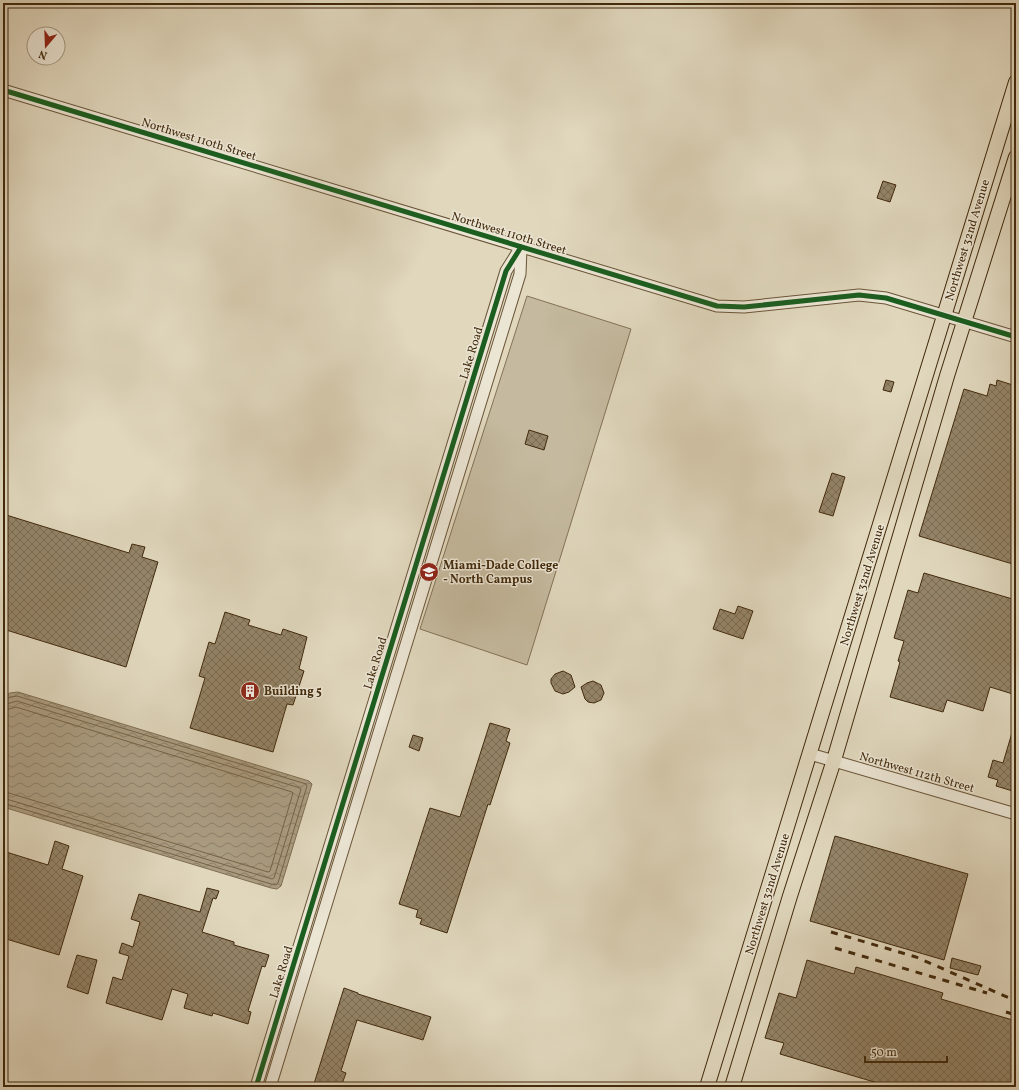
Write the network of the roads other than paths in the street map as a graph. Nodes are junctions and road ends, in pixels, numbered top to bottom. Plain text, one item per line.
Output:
1 (1016, 82) edge
2 (3, 90) edge
3 (1016, 157) edge
4 (521, 247) junction
5 (944, 316) junction
6 (965, 322) junction
7 (1016, 337) edge
8 (810, 754) junction
9 (834, 760) junction
10 (1016, 814) edge
11 (256, 1087) edge
12 (270, 1087) edge
13 (707, 1087) edge
14 (732, 1087) edge

1 - 5 main road, Northwest 32nd Avenue
2 - 4 street, Northwest 110th Street
3 - 6 main road, Northwest 32nd Avenue
4 - 5 street, Northwest 110th Street
4 - 11 street, Lake Road
4 - 12 street, Lake Road
5 - 6 street, Northwest 110th Street
5 - 8 main road, Northwest 32nd Avenue
6 - 7 street, Northwest 110th Street
6 - 9 main road, Northwest 32nd Avenue
8 - 9 street, Northwest 112th Street
8 - 13 main road, Northwest 32nd Avenue
9 - 10 street, Northwest 112th Street
9 - 14 main road, Northwest 32nd Avenue

